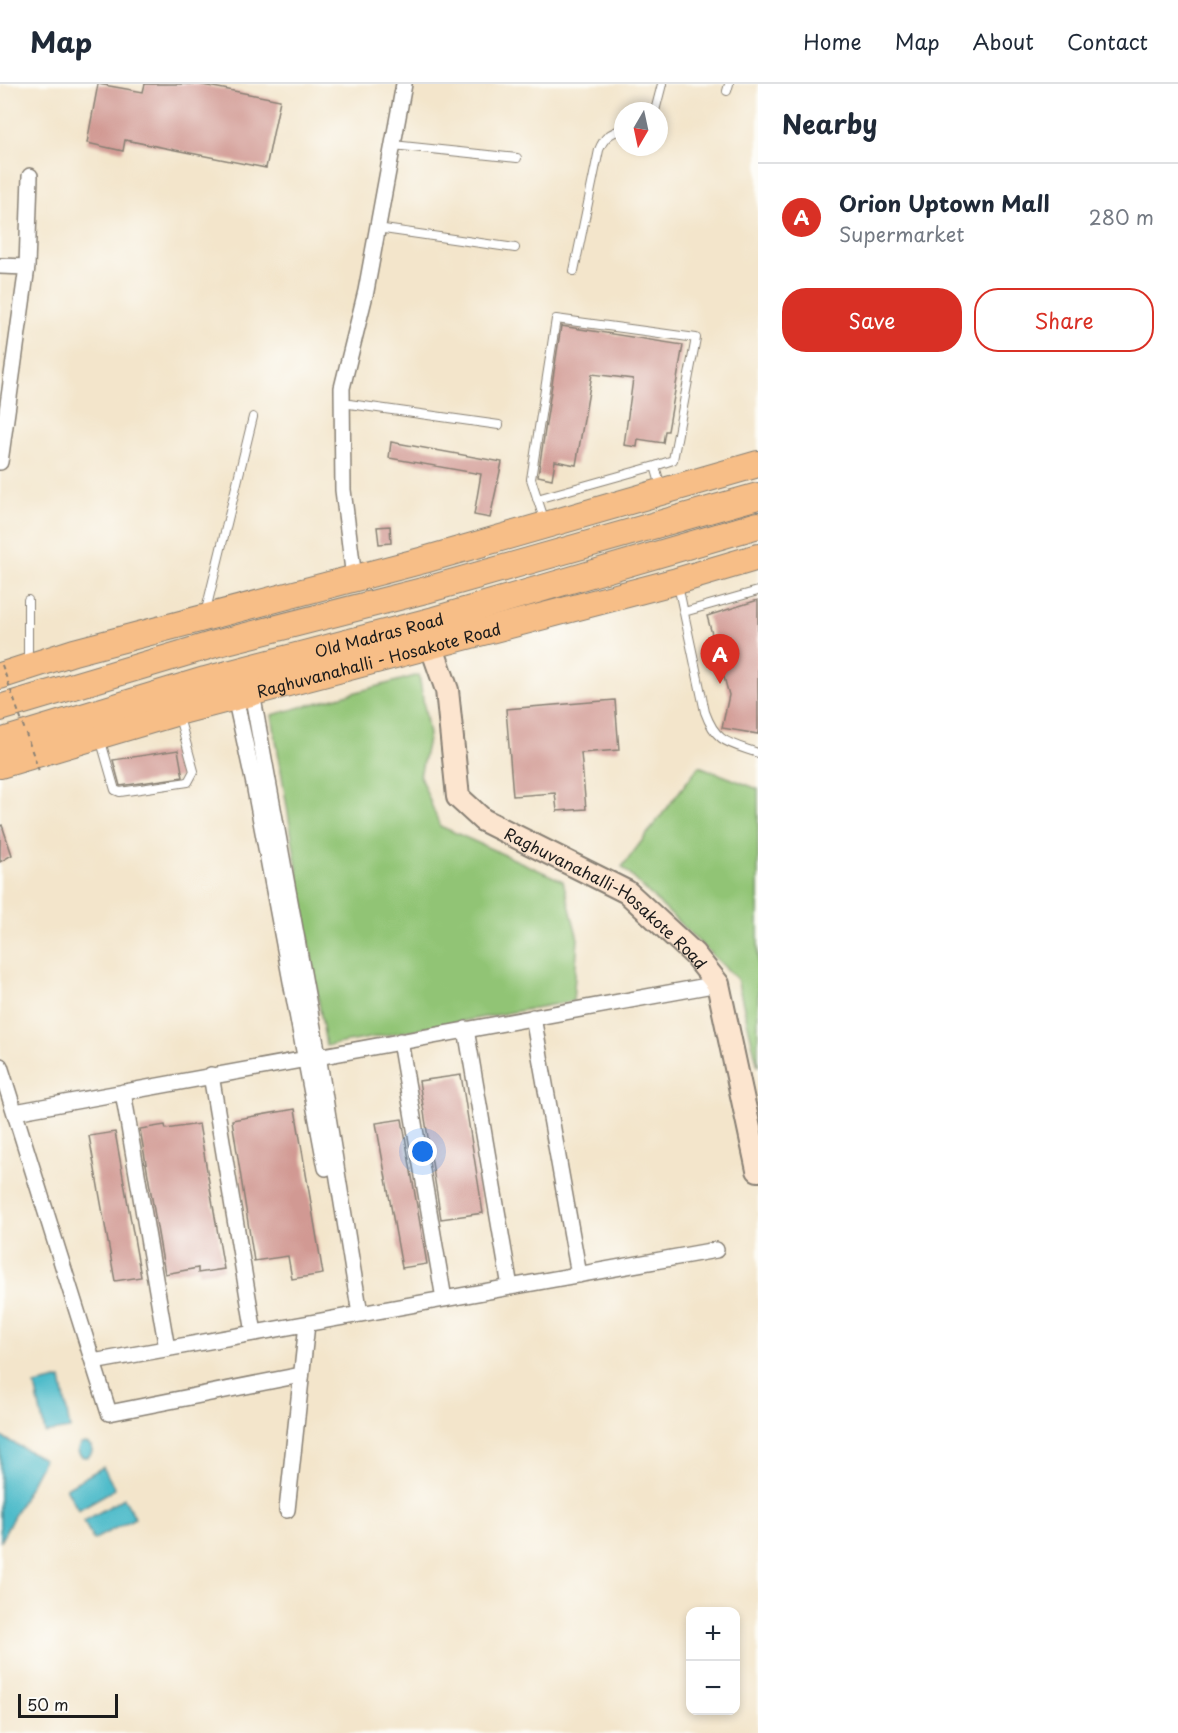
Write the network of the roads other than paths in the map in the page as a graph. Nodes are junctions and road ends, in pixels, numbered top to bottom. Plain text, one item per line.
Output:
1 (404, 84) edge
2 (662, 84) edge
3 (657, 102) edge
4 (614, 131) edge
5 (393, 145) junction
6 (517, 158) dead end
7 (30, 176) dead end
8 (378, 228) junction
9 (515, 248) dead end
10 (0, 267) edge
11 (27, 267) junction
12 (574, 272) dead end
13 (7, 357) edge
14 (342, 404) junction
15 (253, 417) dead end
16 (499, 425) dead end
17 (0, 462) edge
18 (758, 464) edge
19 (656, 466) junction
20 (662, 492) junction
21 (758, 496) edge
22 (537, 499) junction
23 (758, 525) edge
24 (546, 526) junction
25 (758, 556) edge
26 (354, 578) junction
27 (677, 581) junction
28 (758, 591) edge
29 (28, 600) dead end
30 (684, 612) junction
31 (206, 629) junction
32 (431, 645) junction
33 (28, 667) junction
34 (1, 671) edge
35 (244, 695) junction
36 (0, 708) edge
37 (178, 712) junction
38 (99, 734) junction
39 (1, 753) edge
40 (758, 753) edge
41 (718, 984) junction
42 (533, 1017) junction
43 (466, 1029) junction
44 (400, 1041) junction
45 (313, 1056) junction
46 (0, 1066) edge
47 (211, 1075) junction
48 (123, 1092) junction
49 (15, 1112) junction
50 (758, 1170) edge
51 (716, 1250) dead end
52 (579, 1275) junction
53 (510, 1287) junction
54 (444, 1299) junction
55 (356, 1315) junction
56 (307, 1324) junction
57 (254, 1333) junction
58 (167, 1349) junction
59 (93, 1362) junction
60 (301, 1375) junction
61 (287, 1510) dead end

1 - 5 street
2 - 3 lane
4 - 12 lane
5 - 6 lane
5 - 8 street
7 - 11 street
8 - 9 lane
8 - 14 street
10 - 11 street
11 - 13 street
13 - 17 street
14 - 16 lane
14 - 26 street
15 - 31 lane
18 - 20 main road
19 - 20 lane
19 - 22 lane
19 - 22 lane
20 - 24 main road
21 - 31 main road
22 - 24 lane
23 - 39 main road, Old Madras Road
24 - 26 main road
25 - 27 main road, Raghuvanahalli - Hosakote Road
26 - 31 main road
27 - 30 lane
27 - 32 main road, Raghuvanahalli - Hosakote Road
28 - 30 lane
29 - 33 lane
30 - 40 lane
31 - 33 main road
31 - 36 main road
32 - 35 main road, Raghuvanahalli - Hosakote Road
32 - 41 main road, Raghuvanahalli-Hosakote Road
33 - 34 main road
35 - 37 main road, Raghuvanahalli - Hosakote Road
35 - 45 street
37 - 38 main road, Raghuvanahalli - Hosakote Road
37 - 38 lane
38 - 39 main road, Raghuvanahalli - Hosakote Road
41 - 42 street
41 - 50 main road, Raghuvanahalli-Hosakote Road
42 - 43 street
42 - 52 street
43 - 44 street
43 - 53 street
44 - 45 street
44 - 54 street
45 - 47 street
45 - 55 street
46 - 49 street
47 - 48 street
47 - 57 street
48 - 49 street
48 - 58 street
49 - 59 street
51 - 52 street
52 - 53 street
53 - 54 street
54 - 55 street
55 - 56 street
56 - 57 street
56 - 60 street
57 - 58 street
58 - 59 street
59 - 60 street
60 - 61 street

